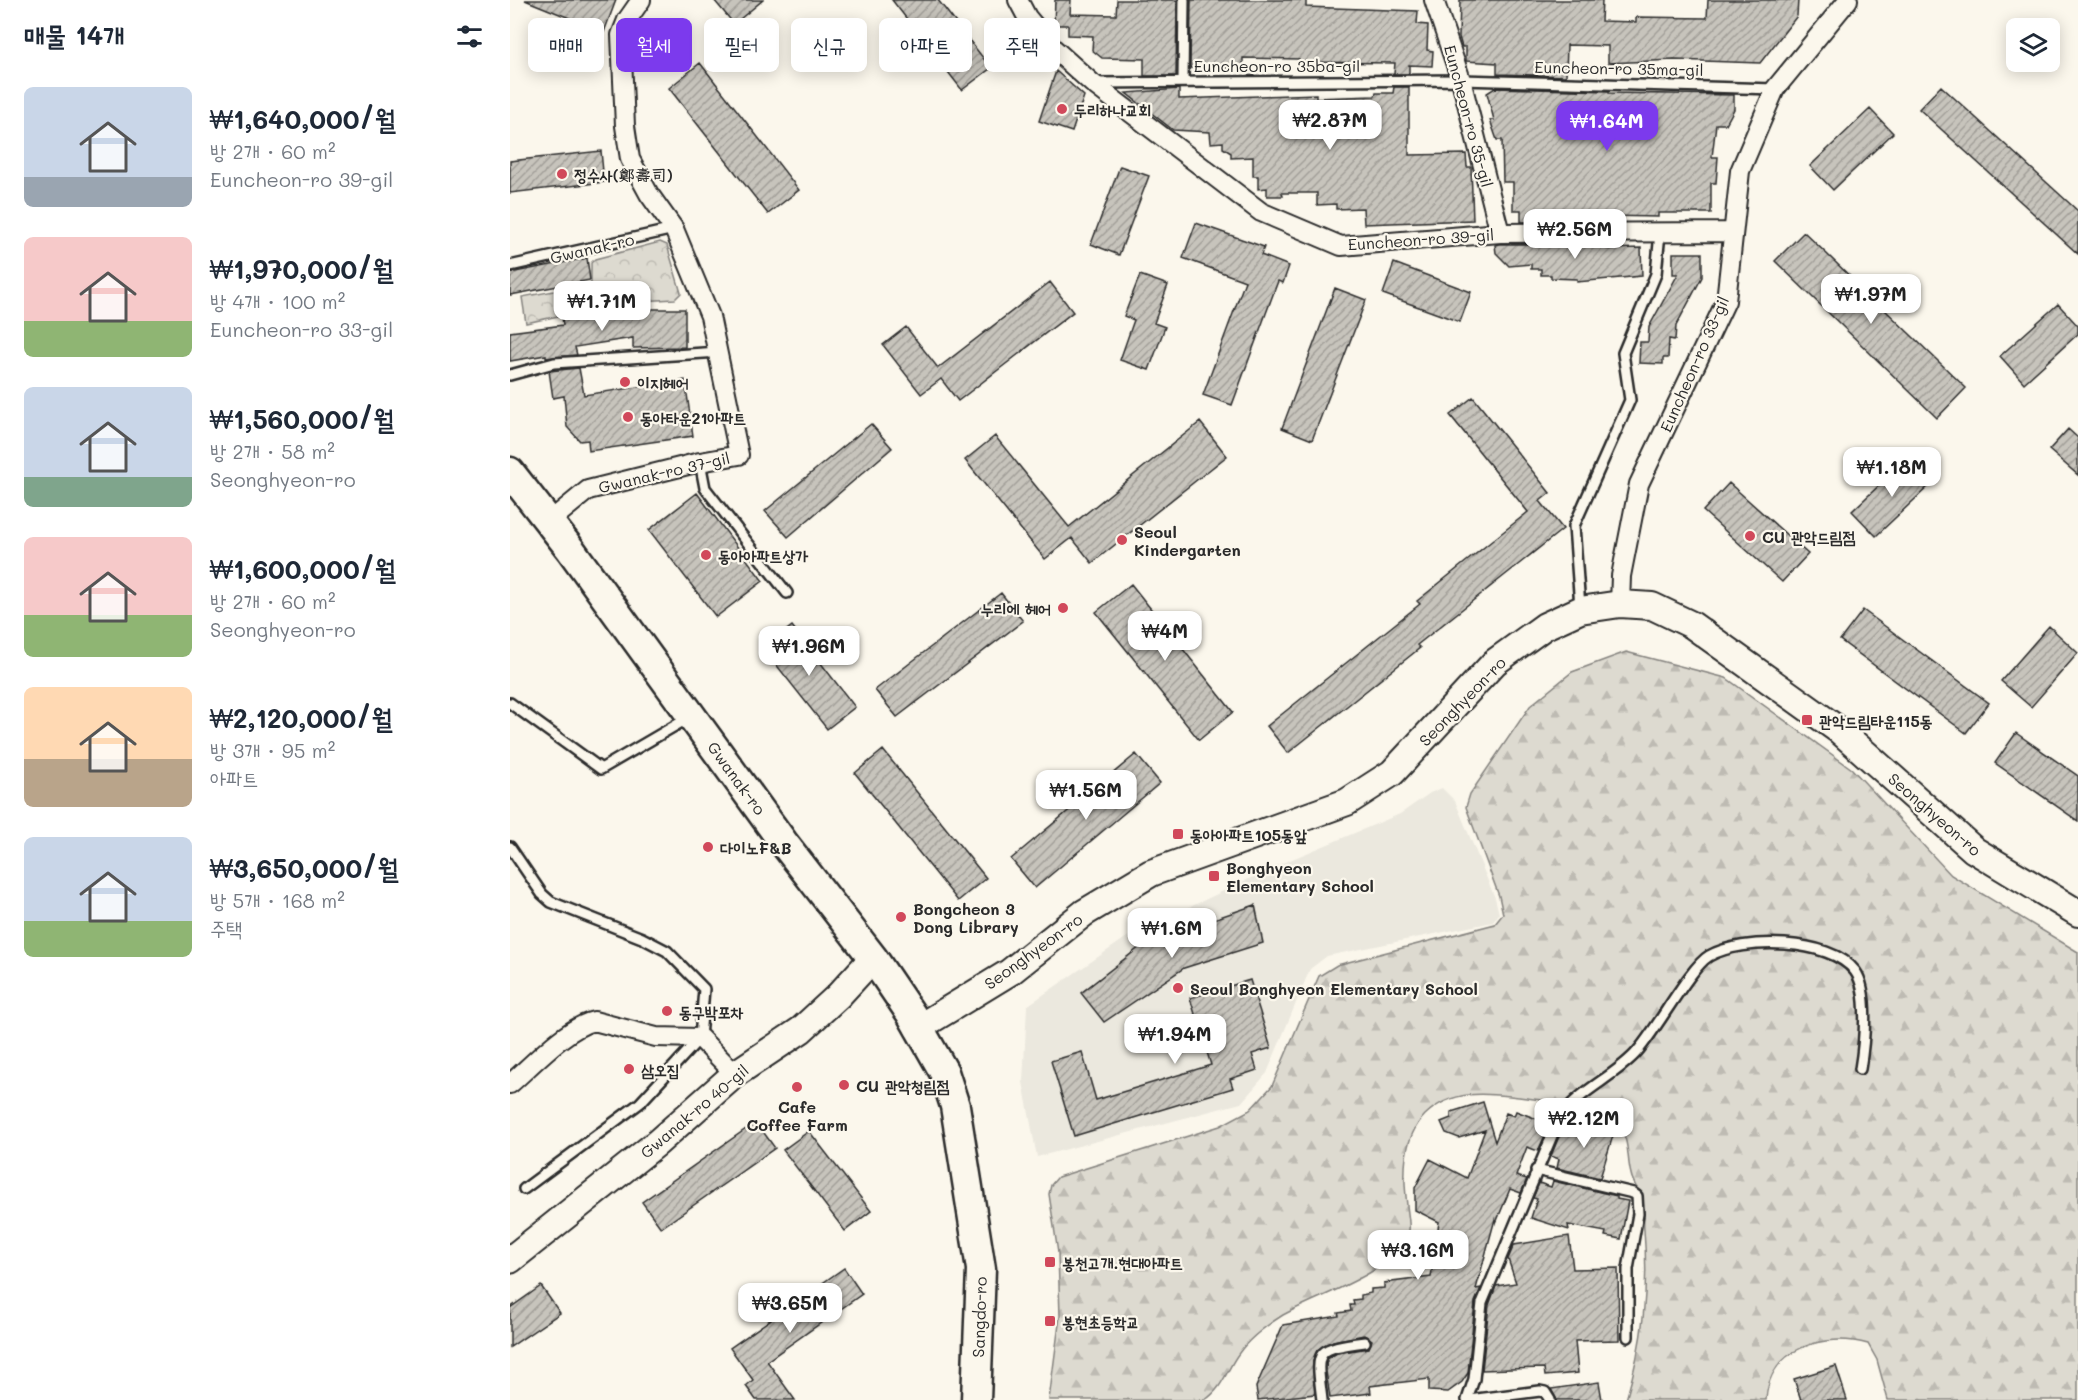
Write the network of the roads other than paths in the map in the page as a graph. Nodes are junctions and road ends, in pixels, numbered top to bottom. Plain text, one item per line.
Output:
1 (641, 0) edge
2 (1018, 0) edge
3 (1184, 0) edge
4 (1434, 0) edge
5 (1848, 0) edge
6 (1461, 80) junction
7 (1183, 81) junction
8 (1092, 83) junction
9 (1775, 89) junction
10 (674, 229) junction
11 (1733, 232) junction
12 (1500, 233) junction
13 (1660, 233) junction
14 (510, 266) edge
15 (719, 352) junction
16 (510, 375) edge
17 (700, 462) junction
18 (510, 472) edge
19 (549, 522) junction
20 (787, 593) dead end
21 (1620, 604) junction
22 (1580, 610) junction
23 (510, 703) edge
24 (692, 716) junction
25 (510, 847) edge
26 (2078, 913) edge
27 (873, 958) junction
28 (918, 1028) junction
29 (700, 1038) junction
30 (1860, 1069) dead end
31 (735, 1074) junction
32 (510, 1084) edge
33 (1536, 1170) junction
34 (524, 1188) dead end
35 (977, 1234) joint
36 (510, 1260) edge
37 (1628, 1337) dead end
38 (1365, 1342) dead end
39 (976, 1400) edge
40 (1322, 1400) edge
41 (1468, 1400) edge
42 (1550, 1400) edge

1 - 10 street, Gwanak-ro 37-gil
2 - 8 street, Euncheon-ro 39-gil
3 - 7 lane
4 - 6 street, Euncheon-ro 35-gil
5 - 9 street, Euncheon-ro 33-gil
6 - 7 lane, Euncheon-ro 35ba-gil
6 - 9 lane, Euncheon-ro 35ma-gil
6 - 12 street, Euncheon-ro 35-gil
7 - 8 lane, Euncheon-ro 35ba-gil
8 - 12 street, Euncheon-ro 39-gil
9 - 11 street, Euncheon-ro 33-gil
10 - 14 lane, Gwanak-ro
10 - 15 street, Gwanak-ro 37-gil
11 - 13 street, Euncheon-ro 39-gil
11 - 21 street, Euncheon-ro 33-gil
12 - 13 street, Euncheon-ro 39-gil
13 - 22 lane
15 - 16 lane
15 - 17 street, Gwanak-ro 37-gil
17 - 19 street, Gwanak-ro 37-gil
17 - 20 lane
18 - 19 main road, Gwanak-ro
19 - 24 main road, Gwanak-ro
21 - 22 street, Seonghyeon-ro
21 - 26 street, Seonghyeon-ro
22 - 28 street, Seonghyeon-ro
23 - 24 lane
24 - 27 main road, Gwanak-ro
25 - 29 lane
27 - 28 main road, Gwanak-ro
27 - 31 street, Gwanak-ro 40-gil
28 - 35 main road, Gwanak-ro
29 - 31 street
29 - 32 street
29 - 34 lane
30 - 33 lane
31 - 36 street, Gwanak-ro 40-gil
33 - 37 lane
33 - 41 lane
35 - 39 main road, Sangdo-ro
38 - 40 lane
41 - 42 lane

